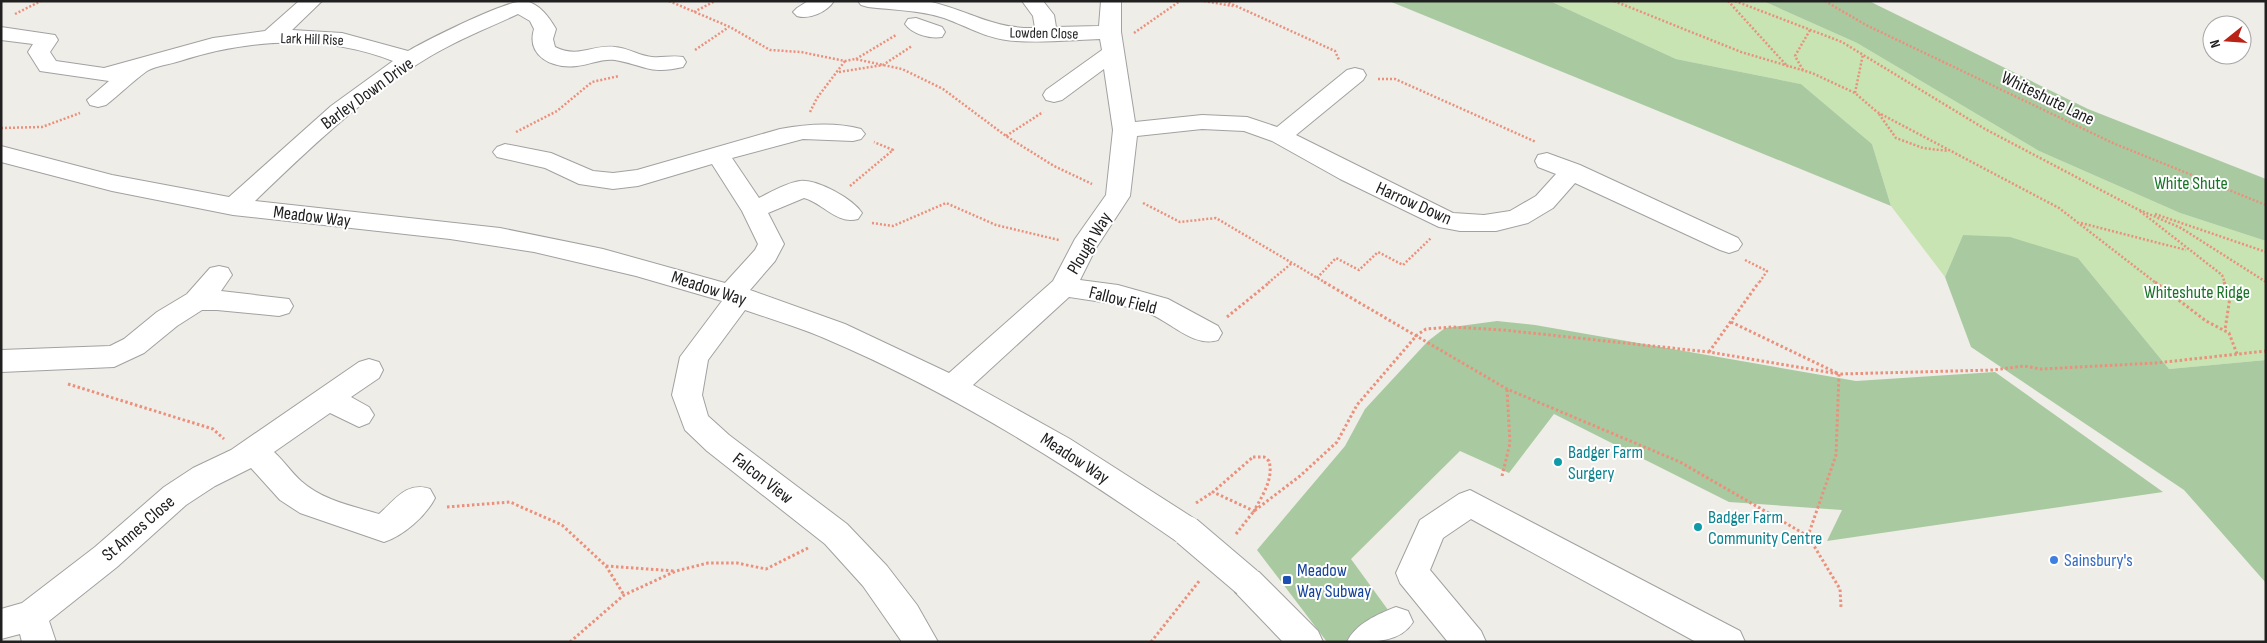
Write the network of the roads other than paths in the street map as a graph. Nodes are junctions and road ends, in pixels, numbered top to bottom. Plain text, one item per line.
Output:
1 (312, 1) edge
2 (824, 1) edge
3 (868, 1) edge
4 (1032, 1) edge
5 (1111, 1) edge
6 (523, 4) edge
7 (804, 12) dead end
8 (952, 14) junction
9 (5, 25) edge
10 (925, 28) road end
11 (1047, 36) junction
12 (271, 37) junction
13 (1112, 44) junction
14 (410, 60) junction
15 (675, 62) road end
16 (141, 67) junction
17 (1355, 75) road end
18 (1054, 95) road end
19 (98, 100) road end
20 (1125, 130) junction
21 (853, 134) road end
22 (1280, 136) junction
23 (505, 152) road end
24 (718, 155) junction
25 (11, 157) edge
26 (1547, 161) road end
27 (1571, 171) junction
28 (1, 177) edge
29 (233, 207) junction
30 (841, 207) road end
31 (754, 210) junction
32 (1729, 244) road end
33 (219, 274) dead end
34 (1063, 286) junction
35 (736, 296) junction
36 (197, 301) junction
37 (279, 306) dead end
38 (1208, 333) road end
39 (21, 364) edge
40 (369, 370) dead end
41 (952, 387) junction
42 (329, 399) junction
43 (359, 415) dead end
44 (250, 454) junction
45 (419, 498) road end
46 (1396, 622) dead end
47 (24, 627) edge
48 (921, 642) edge
49 (1306, 642) edge
50 (1364, 642) edge
51 (1469, 642) edge
52 (1728, 642) edge

1 - 12 street, Lark Hill Rise
2 - 7 street
3 - 8 street, Lowden Close
4 - 11 street
5 - 13 street, Plough Way
6 - 14 street, Barley Down Drive
6 - 15 street, Barley Down Drive
8 - 10 street
8 - 11 street, Lowden Close
9 - 16 street, Lark Hill Rise
11 - 13 street, Lowden Close
12 - 14 street, Lark Hill Rise
12 - 16 street, Lark Hill Rise
13 - 18 street
13 - 20 street, Plough Way
14 - 29 street, Barley Down Drive
16 - 19 street, Lark Hill Rise
17 - 22 street
20 - 22 street, Harrow Down
20 - 34 street, Plough Way
21 - 24 street
22 - 27 street, Harrow Down
23 - 24 street
24 - 31 street
25 - 28 street
25 - 29 street, Meadow Way
26 - 27 street
27 - 32 street
29 - 35 street, Meadow Way
30 - 31 street
31 - 35 street, Falcon View
33 - 36 street
34 - 38 street, Fallow Field
34 - 41 street, Plough Way
35 - 41 street, Meadow Way
35 - 48 street, Falcon View
36 - 37 street
36 - 39 street
40 - 42 street, St Annes Close
41 - 49 street, Meadow Way, bridge
42 - 43 street
42 - 44 street, St Annes Close
44 - 45 street
44 - 47 street, St Annes Close
46 - 50 street
51 - 52 street

